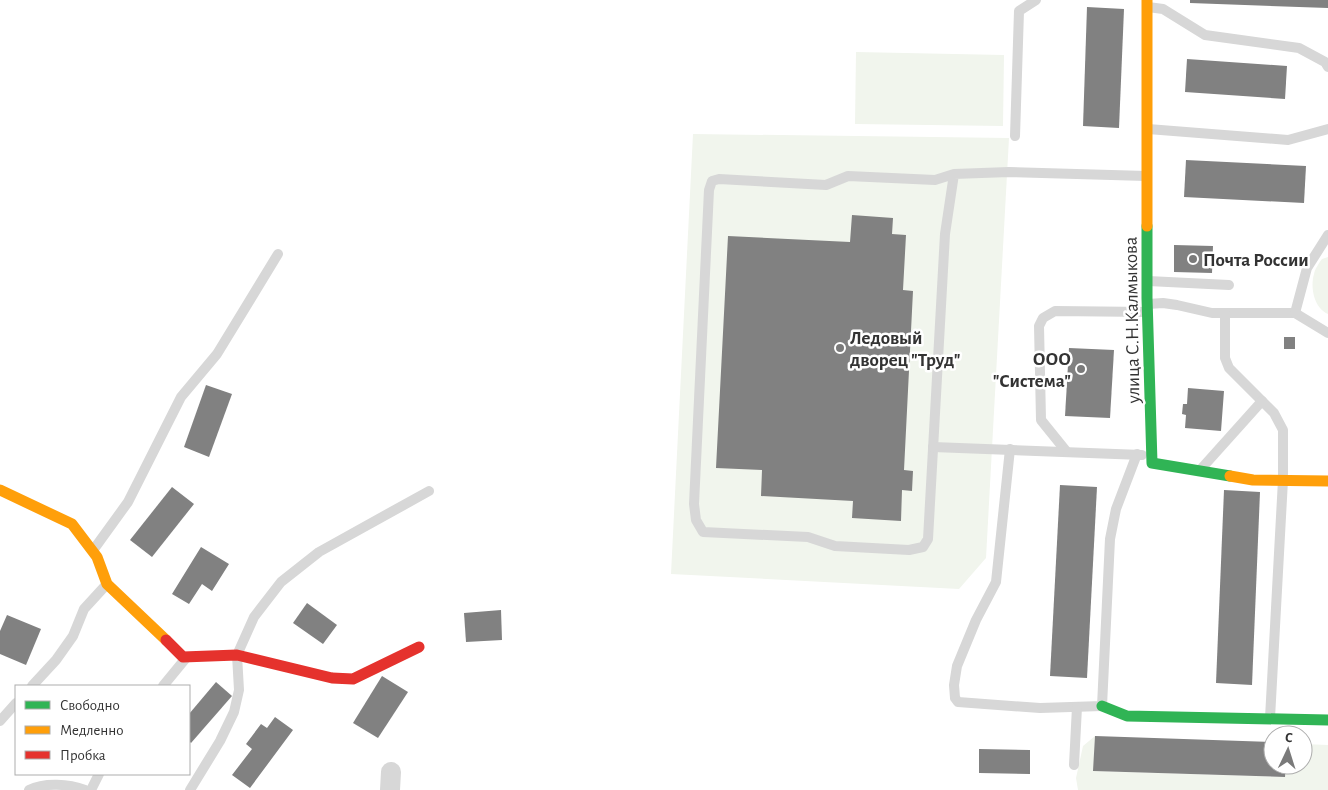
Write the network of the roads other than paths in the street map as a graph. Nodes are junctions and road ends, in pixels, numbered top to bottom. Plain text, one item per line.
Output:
1 (1036, 0) edge
2 (1147, 4) edge
3 (1328, 67) edge
4 (1147, 129) junction
5 (1328, 129) edge
6 (1015, 136) dead end
7 (954, 174) junction
8 (1147, 176) junction
9 (1328, 235) edge
10 (278, 254) dead end
11 (1147, 281) junction
12 (1229, 285) dead end
13 (1148, 308) junction
14 (1295, 313) junction
15 (1225, 314) junction
16 (1328, 333) edge
17 (1262, 401) junction
18 (934, 447) junction
19 (1010, 449) junction
20 (1066, 451) junction
21 (1137, 454) junction
22 (1151, 455) junction
23 (1200, 471) junction
24 (1283, 480) junction
25 (1328, 481) edge
26 (0, 490) edge
27 (429, 491) dead end
28 (92, 551) junction
29 (107, 584) junction
30 (419, 647) dead end
31 (237, 655) junction
32 (187, 657) junction
33 (33, 685) edge
34 (164, 685) edge
35 (15, 704) edge
36 (1102, 706) junction
37 (1077, 707) junction
38 (1270, 719) junction
39 (1328, 720) edge
40 (0, 721) edge
41 (1074, 765) dead end
42 (98, 775) edge
43 (29, 790) edge
44 (84, 790) edge
45 (91, 790) edge
46 (190, 790) edge

1 - 6 lane
2 - 3 lane
2 - 4 street, улица С.Н.Калмыкова
4 - 5 lane
4 - 8 street, улица С.Н.Калмыкова
7 - 8 lane
7 - 18 lane
7 - 18 lane
8 - 11 street, улица С.Н.Калмыкова
9 - 14 lane
10 - 28 lane
11 - 12 lane
11 - 13 street, улица С.Н.Калмыкова
13 - 15 lane
13 - 20 lane
13 - 22 street, улица С.Н.Калмыкова
14 - 15 lane
14 - 16 lane
15 - 17 lane
17 - 23 lane
17 - 24 lane
18 - 19 lane
19 - 20 lane
19 - 37 lane
20 - 21 lane
21 - 22 lane
21 - 36 lane
22 - 23 street
23 - 24 street
24 - 25 street
24 - 38 lane
26 - 28 street
27 - 31 lane
28 - 29 street
29 - 32 street
29 - 33 lane
30 - 31 street
31 - 32 street
31 - 46 lane
32 - 34 lane
35 - 40 lane
36 - 37 lane
36 - 38 street
37 - 41 lane
38 - 39 street
42 - 45 lane
43 - 44 lane

